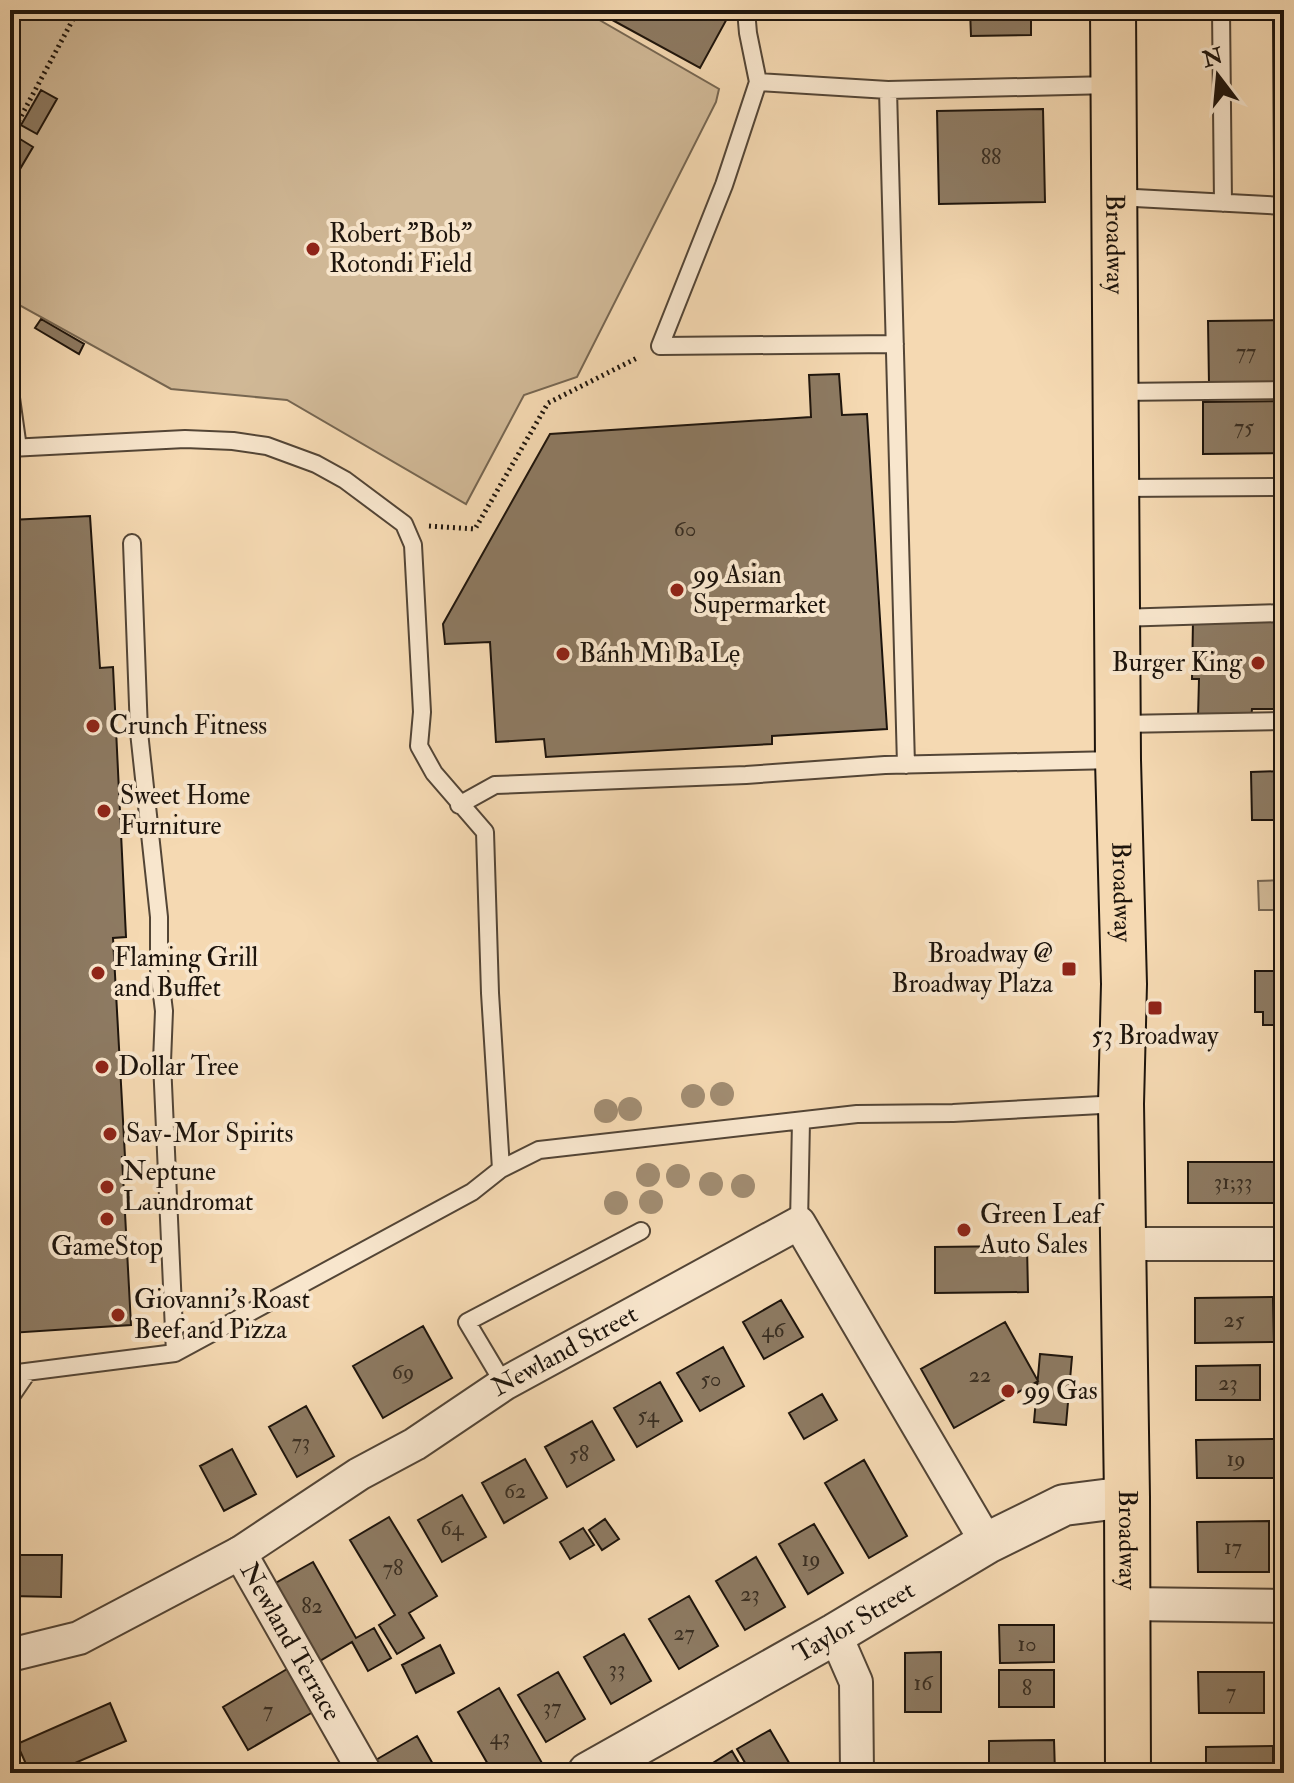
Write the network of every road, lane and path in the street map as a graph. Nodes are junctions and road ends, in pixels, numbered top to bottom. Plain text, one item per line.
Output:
1 (78, 10) edge
2 (746, 10) edge
3 (1113, 10) edge
4 (1221, 10) edge
5 (758, 82) junction
6 (1114, 85) junction
7 (888, 90) junction
8 (10, 137) edge
9 (1114, 197) junction
10 (1223, 203) junction
11 (1284, 206) edge
12 (895, 344) junction
13 (660, 346) junction
14 (1284, 390) edge
15 (10, 391) edge
16 (1116, 392) junction
17 (14, 448) edge
18 (1284, 487) edge
19 (1116, 488) junction
20 (404, 524) junction
21 (132, 543) dead end
22 (1284, 613) edge
23 (1118, 618) junction
24 (1284, 721) edge
25 (1119, 742) junction
26 (906, 765) junction
27 (459, 805) junction
28 (1121, 1104) junction
29 (801, 1121) junction
30 (501, 1169) junction
31 (799, 1223) junction
32 (641, 1231) dead end
33 (1124, 1244) junction
34 (1284, 1244) edge
35 (175, 1353) junction
36 (18, 1373) edge
37 (504, 1384) junction
38 (10, 1398) edge
39 (1127, 1497) junction
40 (987, 1543) junction
41 (240, 1553) junction
42 (1126, 1604) junction
43 (1284, 1606) edge
44 (835, 1634) junction
45 (10, 1655) edge
46 (365, 1773) edge
47 (588, 1773) edge
48 (857, 1773) edge
49 (1128, 1773) edge

1 - 8 path
2 - 5 lane
3 - 6 main road, Broadway
4 - 10 lane
5 - 7 lane
5 - 13 lane
6 - 7 lane
6 - 9 main road, Broadway
7 - 12 lane
9 - 10 lane
9 - 16 main road, Broadway
10 - 11 lane
12 - 13 lane
12 - 26 lane
13 - 20 path
14 - 16 lane
15 - 17 lane
16 - 19 main road, Broadway
17 - 20 lane
18 - 19 lane
19 - 23 main road, Broadway
20 - 27 lane
21 - 35 lane
22 - 23 lane
23 - 25 main road, Broadway
24 - 25 lane
25 - 26 lane
25 - 28 main road, Broadway
26 - 27 lane
27 - 30 lane
28 - 29 lane
28 - 33 main road, Broadway
29 - 30 lane
29 - 31 lane
30 - 35 lane
31 - 37 street, Newland Street
31 - 40 street
32 - 37 lane
33 - 34 street
33 - 39 main road, Broadway
35 - 36 lane
36 - 38 lane
37 - 41 street, Newland Street
39 - 40 street, Taylor Street
39 - 42 main road, Broadway
40 - 44 street, Taylor Street
41 - 45 street, Newland Street
41 - 46 street, Newland Terrace
42 - 43 street
42 - 49 main road, Broadway
44 - 47 street, Taylor Street
44 - 48 street

